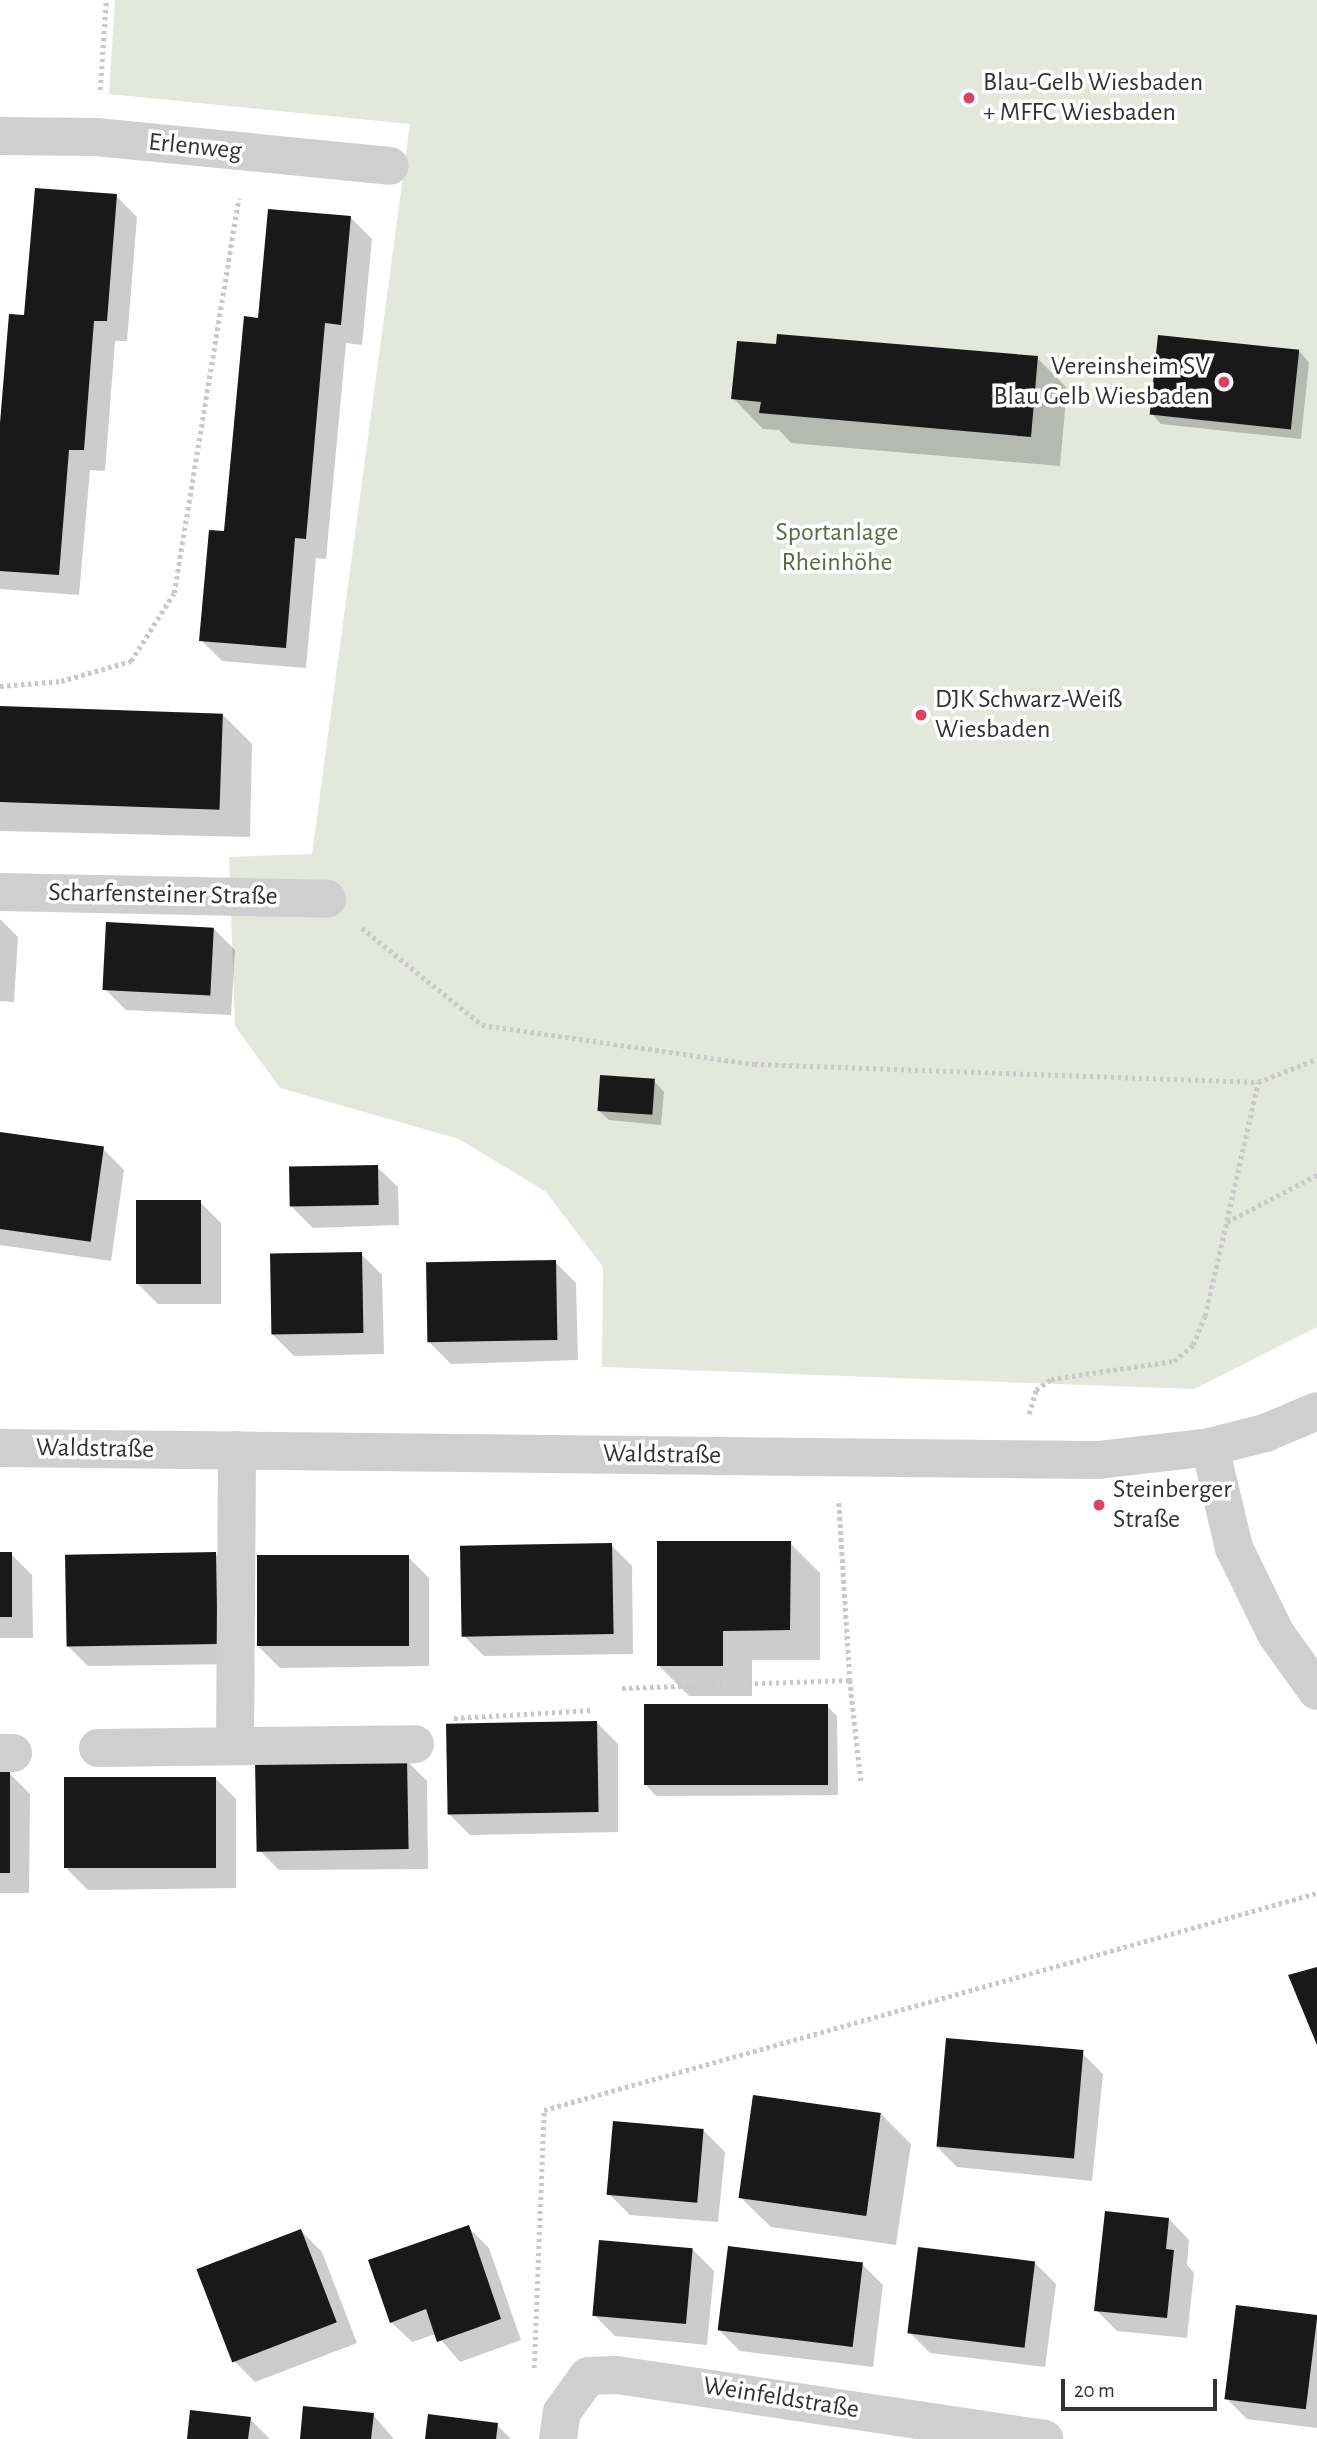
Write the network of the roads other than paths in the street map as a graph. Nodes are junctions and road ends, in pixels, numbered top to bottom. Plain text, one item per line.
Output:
1 (0, 136) edge
2 (390, 166) dead end
3 (0, 891) edge
4 (327, 899) road end
5 (1317, 1411) edge
6 (1210, 1447) junction
7 (0, 1448) edge
8 (237, 1450) junction
9 (1317, 1691) edge
10 (415, 1744) road end
11 (235, 1745) junction
12 (98, 1748) dead end
13 (558, 2439) edge
14 (1044, 2439) edge

1 - 2 street, Erlenweg
3 - 4 street, Scharfensteiner Straße
5 - 6 street, Waldstraße
6 - 8 street, Waldstraße
6 - 9 street
7 - 8 street, Waldstraße
8 - 11 street
10 - 11 street
11 - 12 street
13 - 14 street, Weinfeldstraße

